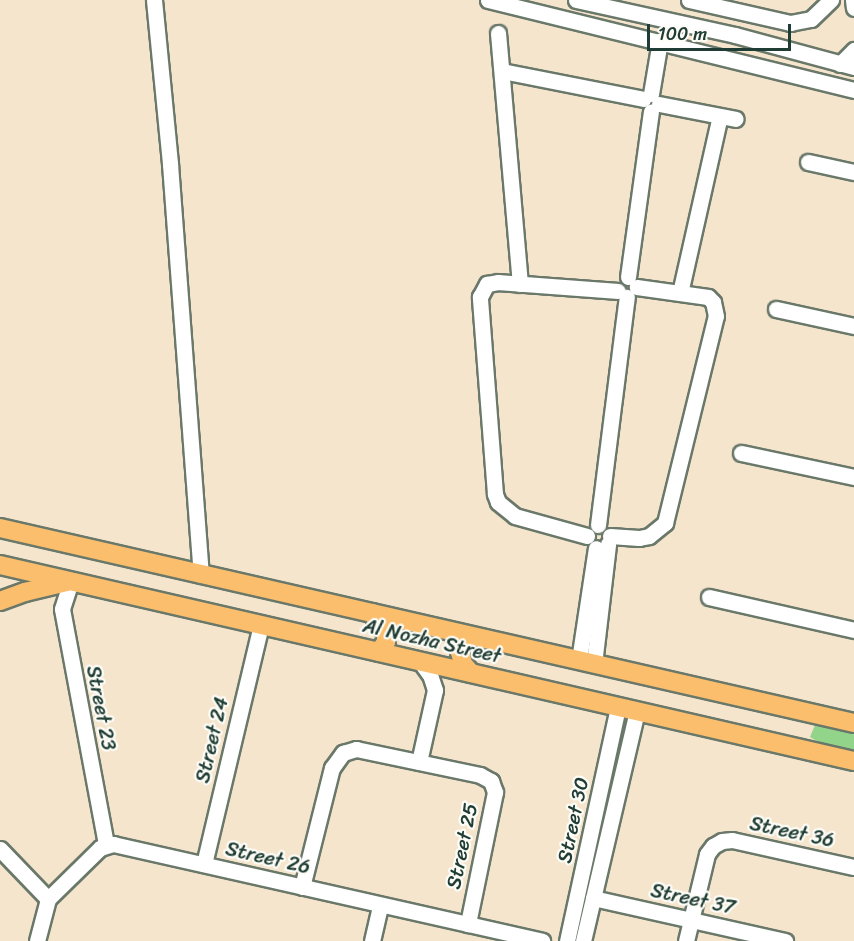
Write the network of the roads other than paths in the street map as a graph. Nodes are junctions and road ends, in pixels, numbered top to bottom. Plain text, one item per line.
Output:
1 (154, 0) edge
2 (488, 0) edge
3 (576, 0) edge
4 (689, 0) edge
5 (831, 0) edge
6 (854, 0) edge
7 (854, 8) edge
8 (703, 28) junction
9 (498, 33) dead end
10 (735, 35) junction
11 (660, 41) junction
12 (854, 50) edge
13 (698, 52) junction
14 (729, 61) junction
15 (847, 66) edge
16 (502, 71) junction
17 (854, 90) edge
18 (651, 102) junction
19 (720, 116) junction
20 (736, 119) dead end
21 (808, 162) dead end
22 (854, 172) edge
23 (520, 284) junction
24 (628, 288) junction
25 (680, 293) junction
26 (776, 309) dead end
27 (854, 326) edge
28 (741, 453) dead end
29 (854, 477) edge
30 (0, 528) edge
31 (600, 541) junction
32 (0, 565) edge
33 (201, 575) junction
34 (71, 581) junction
35 (709, 597) dead end
36 (0, 601) edge
37 (372, 614) junction
38 (261, 625) junction
39 (854, 630) edge
40 (470, 636) junction
41 (379, 652) junction
42 (420, 661) junction
43 (586, 662) junction
44 (465, 672) junction
45 (435, 690) junction
46 (618, 707) junction
47 (637, 711) junction
48 (854, 723) edge
49 (612, 738) junction
50 (630, 742) junction
51 (854, 761) edge
52 (419, 762) junction
53 (106, 844) junction
54 (0, 849) edge
55 (204, 864) junction
56 (854, 867) edge
57 (302, 887) junction
58 (593, 898) junction
59 (48, 899) junction
60 (380, 904) junction
61 (691, 920) junction
62 (468, 924) junction
63 (37, 941) edge
64 (372, 941) edge
65 (542, 941) edge
66 (567, 941) edge
67 (583, 941) edge
68 (686, 941) edge
69 (785, 941) edge

1 - 33 street
2 - 11 street
3 - 8 street
4 - 5 street
6 - 7 street
8 - 10 street
8 - 13 street
9 - 16 street
10 - 14 street
10 - 15 street
11 - 13 street
11 - 18 street
12 - 15 street
13 - 14 street
14 - 17 street
16 - 18 street
16 - 23 street
18 - 19 street
18 - 24 street
19 - 20 street
19 - 25 street
21 - 22 street
23 - 24 street
23 - 31 street
24 - 25 street
24 - 31 street
25 - 31 street
26 - 27 street
28 - 29 street
30 - 33 main road, Al Nozha Street
31 - 43 street
32 - 34 main road, Al Nozha Street
33 - 37 main road, Al Nozha Street
34 - 36 main road
34 - 38 main road, Al Nozha Street
34 - 53 street, Street 23
35 - 39 street
37 - 40 main road, Al Nozha Street
37 - 41 main road
38 - 41 main road, Al Nozha Street
38 - 55 street, Street 24
40 - 43 main road, Al Nozha Street
40 - 44 main road
41 - 42 main road, Al Nozha Street
42 - 44 main road, Al Nozha Street
42 - 45 street
43 - 48 main road, Al Nozha Street
44 - 45 street
44 - 46 main road, Al Nozha Street
45 - 52 street
46 - 47 main road, Al Nozha Street
46 - 49 street, Street 30
47 - 50 street, Street 30
47 - 51 main road, Al Nozha Street
49 - 50 street
49 - 66 street, Street 30
50 - 58 street, Street 30
52 - 57 street, Street 25
52 - 62 street, Street 25
53 - 55 street, Street 26
53 - 59 street
54 - 59 street
55 - 57 street, Street 26
56 - 61 street, Street 36
57 - 60 street, Street 26
58 - 61 street, Street 37
58 - 67 street, Street 30
59 - 63 street
60 - 62 street, Street 26
60 - 64 street
61 - 68 street, Street 36
61 - 69 street, Street 37
62 - 65 street, Street 26

